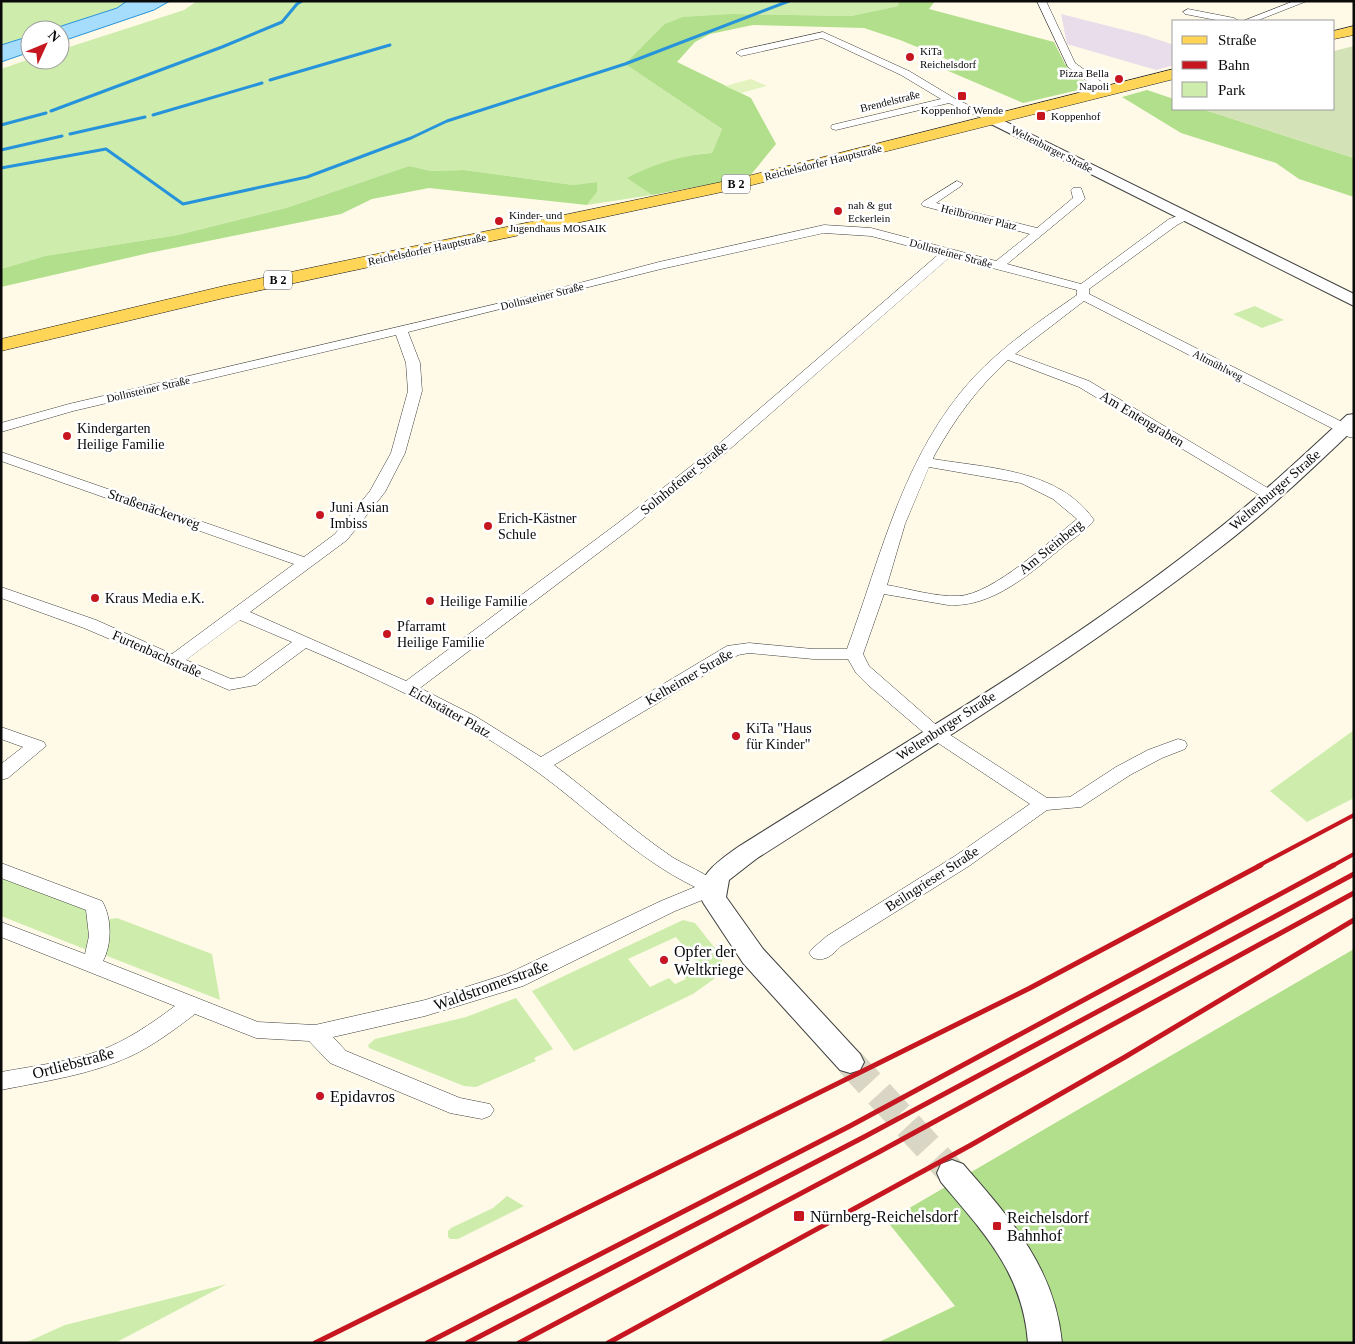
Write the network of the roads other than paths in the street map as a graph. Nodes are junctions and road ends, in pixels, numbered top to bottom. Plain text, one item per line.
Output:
1 (1041, 1) edge
2 (1303, 1) edge
3 (1188, 12) dead end
4 (1229, 20) edge
5 (1256, 20) edge
6 (1354, 30) edge
7 (1335, 35) edge
8 (741, 53) dead end
9 (1172, 74) edge
10 (1106, 90) junction
11 (950, 100) junction
12 (992, 119) junction
13 (836, 127) dead end
14 (957, 184) dead end
15 (1077, 190) dead end
16 (1186, 217) junction
17 (1038, 232) junction
18 (948, 253) junction
19 (999, 265) junction
20 (1083, 292) junction
21 (1354, 301) edge
22 (401, 330) junction
23 (1, 345) edge
24 (1006, 355) junction
25 (1350, 427) edge
26 (1, 428) edge
27 (1, 456) edge
28 (923, 462) junction
29 (1271, 496) junction
30 (307, 563) junction
31 (878, 588) junction
32 (1, 592) edge
33 (239, 613) junction
34 (304, 641) junction
35 (854, 654) junction
36 (173, 661) junction
37 (408, 688) junction
38 (1, 732) edge
39 (935, 733) junction
40 (1178, 745) dead end
41 (541, 765) junction
42 (1, 774) edge
43 (1044, 804) junction
44 (1, 870) edge
45 (713, 888) junction
46 (1, 929) edge
47 (820, 953) dead end
48 (90, 964) junction
49 (192, 1005) junction
50 (315, 1033) junction
51 (850, 1062) tunnel mouth
52 (1, 1081) edge
53 (482, 1110) dead end
54 (952, 1173) tunnel mouth
55 (1045, 1343) edge

1 - 10 street
2 - 5 street
3 - 4 street
6 - 7 main road
8 - 11 street
9 - 10 main road, Reichelsdorfer Hauptstraße / B 2
10 - 12 main road, Reichelsdorfer Hauptstraße / B 2
11 - 12 street
11 - 13 street, Brendelstraße
12 - 16 street, Weltenburger Straße
12 - 23 main road, Reichelsdorfer Hauptstraße / B 2
14 - 17 street, Heilbronner Platz
15 - 17 street, Heilbronner Platz
16 - 20 street
16 - 21 street, Weltenburger Straße
17 - 19 street, Heilbronner Platz
18 - 19 street, Dollnsteiner Straße
18 - 22 street, Dollnsteiner Straße
18 - 37 street, Solnhofener Straße
19 - 20 street, Dollnsteiner Straße
20 - 24 street
20 - 25 street, Altmühlweg
22 - 26 street, Dollnsteiner Straße
22 - 30 street
24 - 28 street
24 - 29 street, Am Entengraben
25 - 29 street, Weltenburger Straße
27 - 30 street, Straßenäckerweg
28 - 31 street
28 - 31 street, Am Steinberg
29 - 39 street, Weltenburger Straße
30 - 33 street
31 - 35 street
32 - 36 street, Furtenbachstraße
33 - 34 street, Eichstätter Platz
33 - 36 street
34 - 36 street, Furtenbachstraße
34 - 37 street, Eichstätter Platz
35 - 39 street
35 - 41 street, Kelheimer Straße
37 - 41 street, Eichstätter Platz
38 - 42 street
39 - 43 street
39 - 45 street, Weltenburger Straße
40 - 43 street
41 - 45 street, Eichstätter Platz
43 - 47 street, Beilngrieser Straße
44 - 48 street
45 - 50 street, Waldstromerstraße
45 - 51 street
46 - 48 street, Waldstromerstraße
48 - 49 street, Waldstromerstraße
49 - 50 street, Waldstromerstraße
49 - 52 street, Ortliebstraße
50 - 53 street
54 - 55 street

